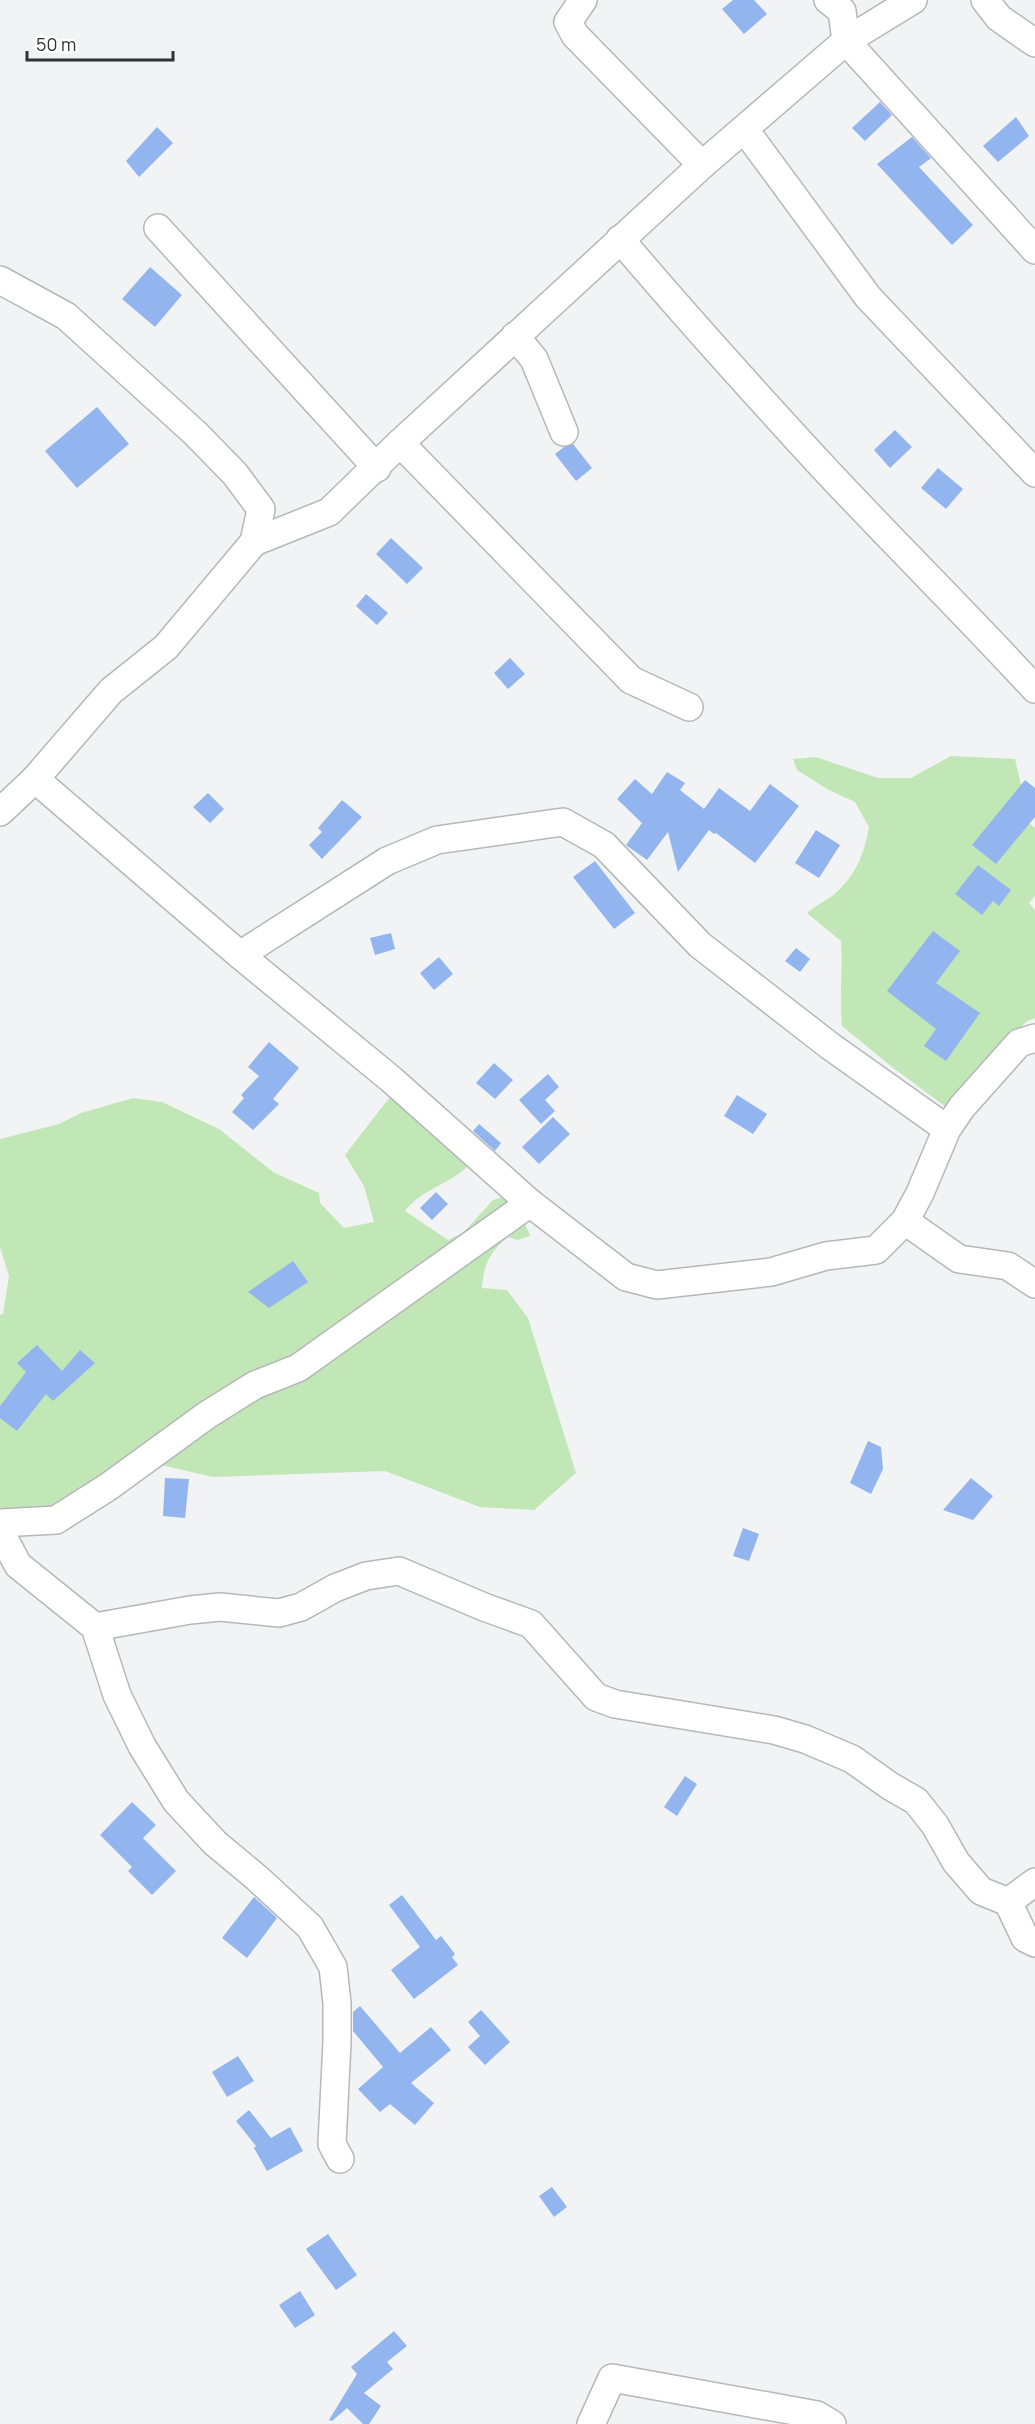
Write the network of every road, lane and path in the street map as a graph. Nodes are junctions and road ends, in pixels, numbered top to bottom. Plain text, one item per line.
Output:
1 (583, 0) edge
2 (828, 0) edge
3 (913, 0) edge
4 (985, 0) edge
5 (846, 41) junction
6 (1035, 43) edge
7 (745, 130) junction
8 (702, 165) junction
9 (158, 228) dead end
10 (620, 239) junction
11 (1035, 250) edge
12 (0, 280) edge
13 (515, 336) junction
14 (564, 432) dead end
15 (400, 443) junction
16 (376, 468) junction
17 (1035, 473) edge
18 (254, 542) junction
19 (1035, 689) edge
20 (689, 707) dead end
21 (35, 779) junction
22 (0, 812) edge
23 (240, 955) junction
24 (1035, 1038) edge
25 (946, 1129) junction
26 (530, 1203) junction
27 (905, 1221) junction
28 (1035, 1284) edge
29 (0, 1523) edge
30 (0, 1531) edge
31 (95, 1627) junction
32 (1035, 1882) edge
33 (1008, 1902) junction
34 (1035, 1943) edge
35 (340, 2159) dead end
36 (591, 2424) edge
37 (832, 2424) edge

1 - 8 street
2 - 5 street
3 - 5 street
4 - 6 street
5 - 7 street
5 - 11 street
7 - 8 street
7 - 17 street
8 - 10 street
9 - 16 street
10 - 13 street
10 - 19 street
12 - 18 street
13 - 14 street
13 - 15 street
15 - 16 street
15 - 20 street
16 - 18 street
18 - 21 street
21 - 22 street
21 - 23 street
23 - 25 street
23 - 26 street
24 - 25 street
25 - 27 street
26 - 27 street
26 - 29 street
27 - 28 street
30 - 31 street
31 - 33 street
31 - 35 street
32 - 33 street
33 - 34 street
36 - 37 street

